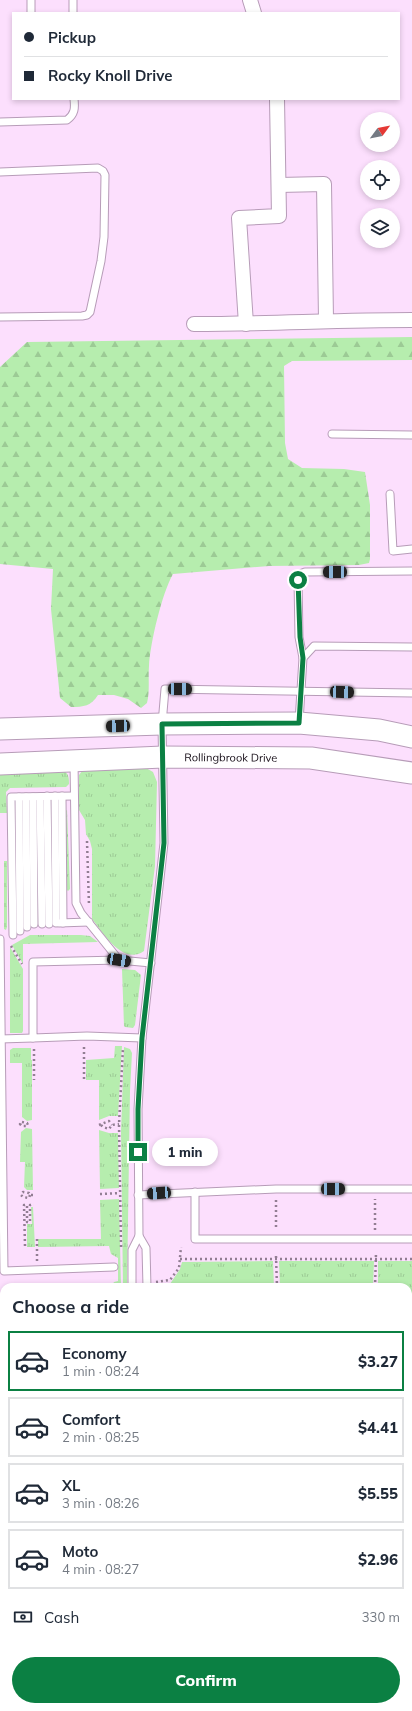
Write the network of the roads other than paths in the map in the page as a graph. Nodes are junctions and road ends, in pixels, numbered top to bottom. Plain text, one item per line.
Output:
1 (31, 0) edge
2 (73, 0) edge
3 (250, 0) edge
4 (31, 12) edge
5 (73, 12) edge
6 (254, 12) edge
7 (74, 100) edge
8 (277, 100) edge
9 (0, 122) edge
10 (0, 172) edge
11 (279, 185) junction
12 (0, 317) edge
13 (326, 320) junction
14 (412, 320) edge
15 (194, 324) dead end
16 (246, 324) junction
17 (332, 434) dead end
18 (412, 435) edge
19 (390, 494) dead end
20 (412, 550) edge
21 (412, 571) edge
22 (412, 647) edge
23 (303, 658) junction
24 (300, 691) junction
25 (412, 693) edge
26 (299, 723) junction
27 (162, 724) junction
28 (0, 729) edge
29 (412, 737) edge
30 (164, 757) junction
31 (74, 762) junction
32 (0, 764) edge
33 (412, 773) edge
34 (58, 796) junction
35 (74, 796) junction
36 (26, 797) junction
37 (43, 797) junction
38 (88, 922) junction
39 (42, 925) junction
40 (12, 935) junction
41 (0, 941) edge
42 (119, 960) junction
43 (151, 963) junction
44 (33, 1038) junction
45 (142, 1038) junction
46 (1, 1039) edge
47 (412, 1189) edge
48 (195, 1192) junction
49 (138, 1195) junction
50 (2, 1227) edge
51 (138, 1236) junction
52 (412, 1239) edge
53 (114, 1267) dead end
54 (132, 1283) edge
55 (147, 1283) edge

1 - 4 lane
2 - 5 lane
3 - 6 street
7 - 9 lane
8 - 11 street
10 - 12 lane
11 - 13 street
11 - 16 street
13 - 14 street
13 - 16 street
15 - 16 street
17 - 18 lane
19 - 20 lane
21 - 23 lane
22 - 23 lane
23 - 24 lane
24 - 25 lane
24 - 26 lane
24 - 27 lane
26 - 27 main road
26 - 29 main road
27 - 28 main road
27 - 30 lane
30 - 31 main road, Rollingbrook Drive
30 - 33 main road, Rollingbrook Drive
30 - 43 lane
31 - 32 main road, Rollingbrook Drive
31 - 35 lane
34 - 35 lane
34 - 37 lane
34 - 39 lane
35 - 38 lane
36 - 37 lane
36 - 39 lane
36 - 39 lane
36 - 40 lane
37 - 39 lane
38 - 39 lane
38 - 42 lane
39 - 40 lane
40 - 41 lane
41 - 46 lane
42 - 43 lane
42 - 44 lane
43 - 45 lane
44 - 45 lane
44 - 46 lane
45 - 49 lane
46 - 50 lane
47 - 48 lane
48 - 49 lane
48 - 52 lane
49 - 51 lane
50 - 53 lane
51 - 54 lane
51 - 55 lane

